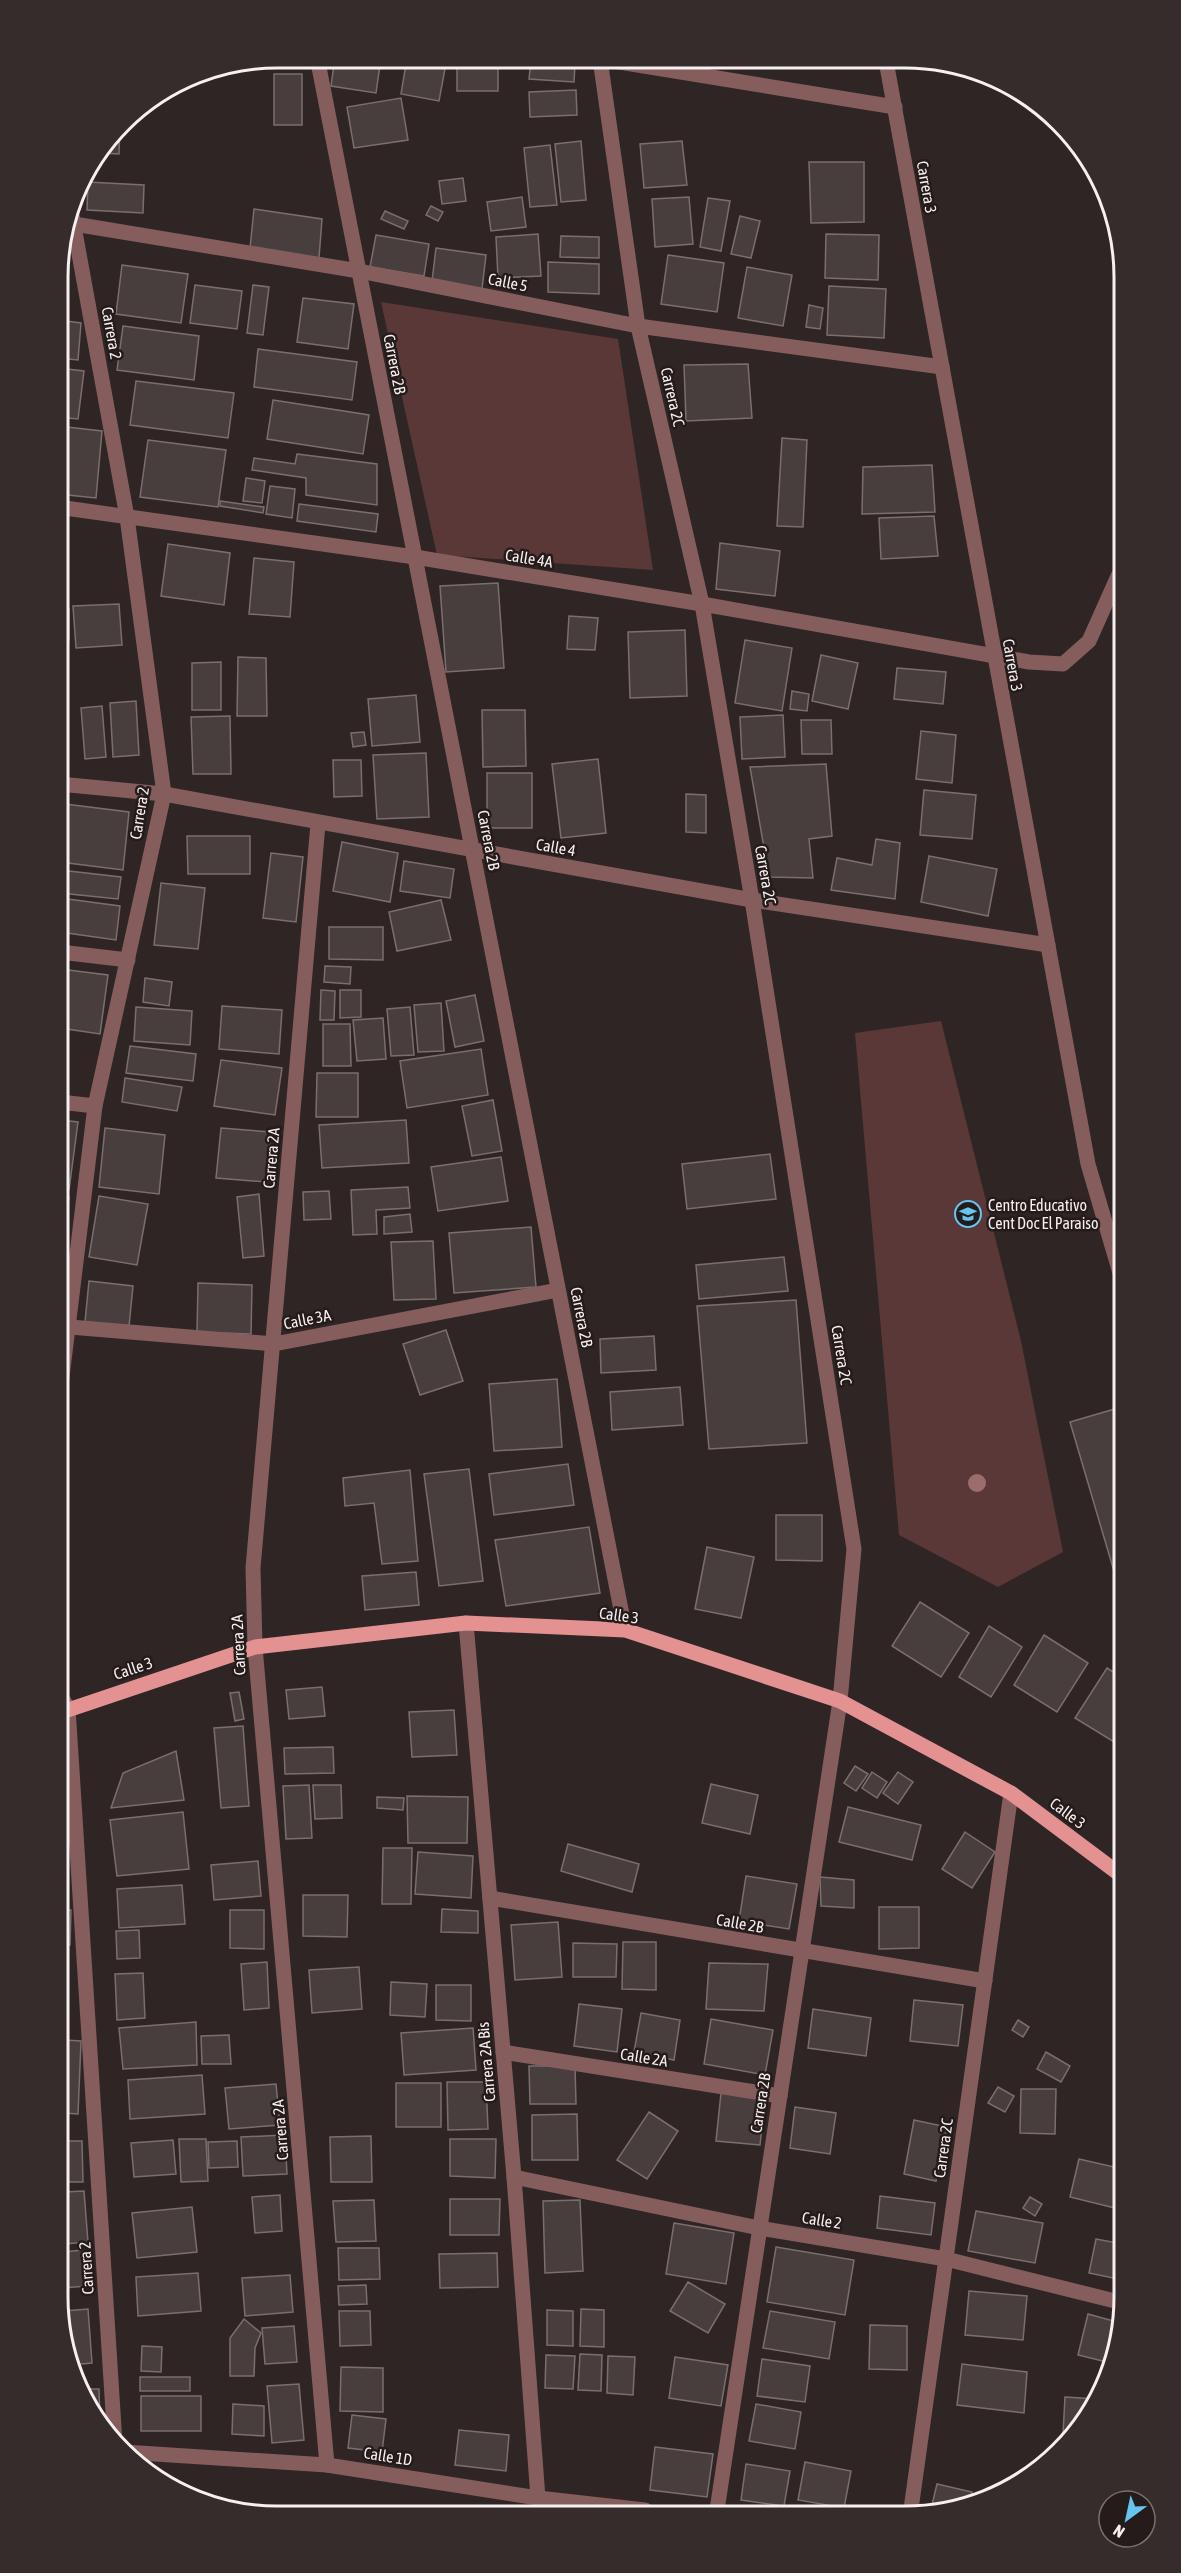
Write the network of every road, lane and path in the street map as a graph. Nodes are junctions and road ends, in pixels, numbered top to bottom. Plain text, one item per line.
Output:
1 (319, 68) edge
2 (601, 68) edge
3 (655, 68) edge
4 (887, 68) edge
5 (895, 107) junction
6 (76, 220) edge
7 (73, 231) edge
8 (359, 272) junction
9 (638, 326) junction
10 (942, 367) junction
11 (68, 508) edge
12 (127, 517) junction
13 (415, 558) junction
14 (1114, 585) edge
15 (702, 604) junction
16 (993, 655) junction
17 (68, 785) edge
18 (164, 794) junction
19 (318, 824) junction
20 (472, 851) junction
21 (752, 900) junction
22 (1048, 945) junction
23 (68, 953) edge
24 (128, 960) junction
25 (68, 1103) edge
26 (95, 1106) junction
27 (1114, 1251) edge
28 (558, 1290) junction
29 (68, 1303) edge
30 (68, 1325) edge
31 (273, 1344) junction
32 (466, 1623) junction
33 (625, 1630) junction
34 (255, 1647) junction
35 (840, 1701) junction
36 (68, 1705) edge
37 (68, 1764) edge
38 (1011, 1793) junction
39 (1113, 1869) edge
40 (490, 1898) junction
41 (801, 1952) junction
42 (985, 1981) junction
43 (503, 2052) junction
44 (780, 2096) junction
45 (514, 2178) junction
46 (759, 2228) junction
47 (946, 2259) junction
48 (1113, 2300) edge
49 (114, 2427) edge
50 (139, 2453) edge
51 (327, 2465) junction
52 (538, 2498) junction
53 (911, 2505) edge
54 (609, 2506) edge
55 (718, 2506) edge

1 - 8 street, Carrera 2B
2 - 9 street, Carrera 2C
3 - 5 street
4 - 5 street, Carrera 3
5 - 10 street, Carrera 3
6 - 8 street, Calle 5
7 - 12 street, Carrera 2
8 - 9 street, Calle 5
8 - 13 street, Carrera 2B
9 - 10 street, Calle 5
9 - 15 street, Carrera 2C
10 - 16 street, Carrera 3
11 - 12 street, Calle 4A
12 - 13 street, Calle 4A
12 - 18 street, Carrera 2
13 - 15 street, Calle 4A
13 - 20 street, Carrera 2B
14 - 16 street, Calle 4A
15 - 16 street, Calle 4A
15 - 21 street, Carrera 2C
16 - 22 street, Carrera 3
17 - 18 street, Calle 4
18 - 19 street, Calle 4
18 - 24 street, Carrera 2
19 - 20 street, Calle 4
19 - 31 street, Carrera 2A
20 - 21 street, Calle 4
20 - 28 street, Carrera 2B
21 - 22 street, Calle 4
21 - 35 street, Carrera 2C
22 - 27 street, Carrera 3
23 - 24 street
24 - 26 street, Carrera 2
25 - 26 street
26 - 29 street, Carrera 2
28 - 31 street, Calle 3A
28 - 33 street, Carrera 2B
30 - 31 street, Calle 3A
31 - 34 street, Carrera 2A
32 - 33 main road, Calle 3
32 - 34 main road, Calle 3
32 - 40 street, Carrera 2A Bis
33 - 35 main road, Calle 3
34 - 36 main road, Calle 3
34 - 51 street, Carrera 2A
35 - 38 main road, Calle 3
35 - 41 street, Carrera 2B
37 - 49 street, Carrera 2
38 - 39 main road, Calle 3
38 - 42 street, Carrera 2C
40 - 41 street, Calle 2B
40 - 43 street, Carrera 2A Bis
41 - 42 street, Calle 2B
41 - 44 street, Carrera 2B
42 - 47 street, Carrera 2C
43 - 44 street, Calle 2A
43 - 45 street, Carrera 2A Bis
44 - 46 street, Carrera 2B
45 - 46 street, Calle 2
45 - 52 street, Carrera 2A Bis
46 - 47 street, Calle 2
46 - 55 street, Carrera 2B
47 - 48 street, Calle 2
47 - 53 street, Carrera 2C
50 - 51 street, Calle 1D
51 - 52 street, Calle 1D
52 - 54 street, Calle 1D

